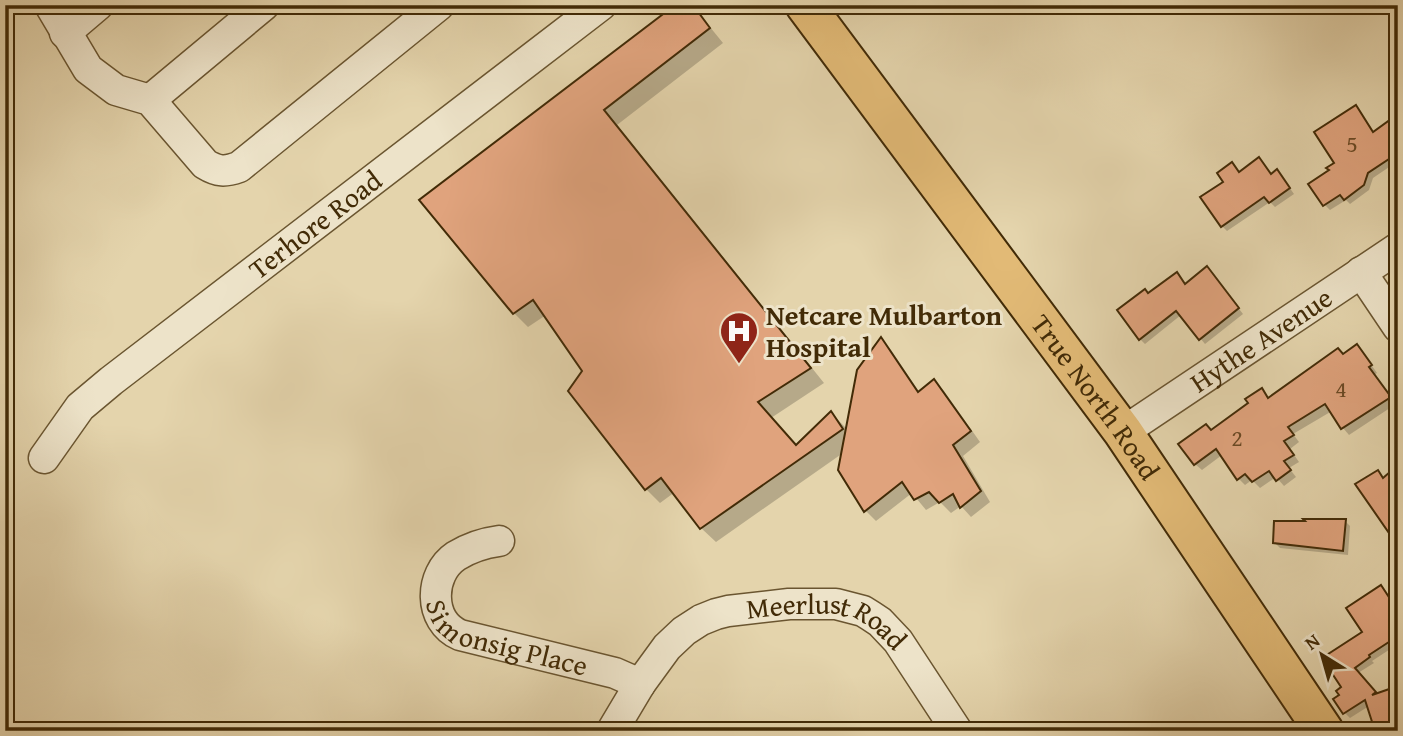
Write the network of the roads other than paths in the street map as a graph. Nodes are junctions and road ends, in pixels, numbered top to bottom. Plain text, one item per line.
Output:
1 (50, 5) edge
2 (98, 5) edge
3 (264, 5) edge
4 (439, 5) edge
5 (805, 5) edge
6 (592, 8) edge
7 (65, 33) junction
8 (150, 100) junction
9 (1398, 248) edge
10 (1361, 272) junction
11 (1398, 327) edge
12 (1123, 432) junction
13 (44, 458) dead end
14 (499, 541) dead end
15 (640, 684) junction
16 (612, 731) edge
17 (957, 731) edge
18 (1324, 731) edge

1 - 7 street
2 - 7 street
3 - 8 street
4 - 8 street
5 - 12 main road, True North Road
6 - 13 street, Terhore Road
7 - 8 street
9 - 10 street, Hythe Avenue
10 - 11 street
10 - 12 street, Hythe Avenue
12 - 18 main road, True North Road
14 - 15 street, Simonsig Place
15 - 16 street, Meerlust Road
15 - 17 street, Meerlust Road

